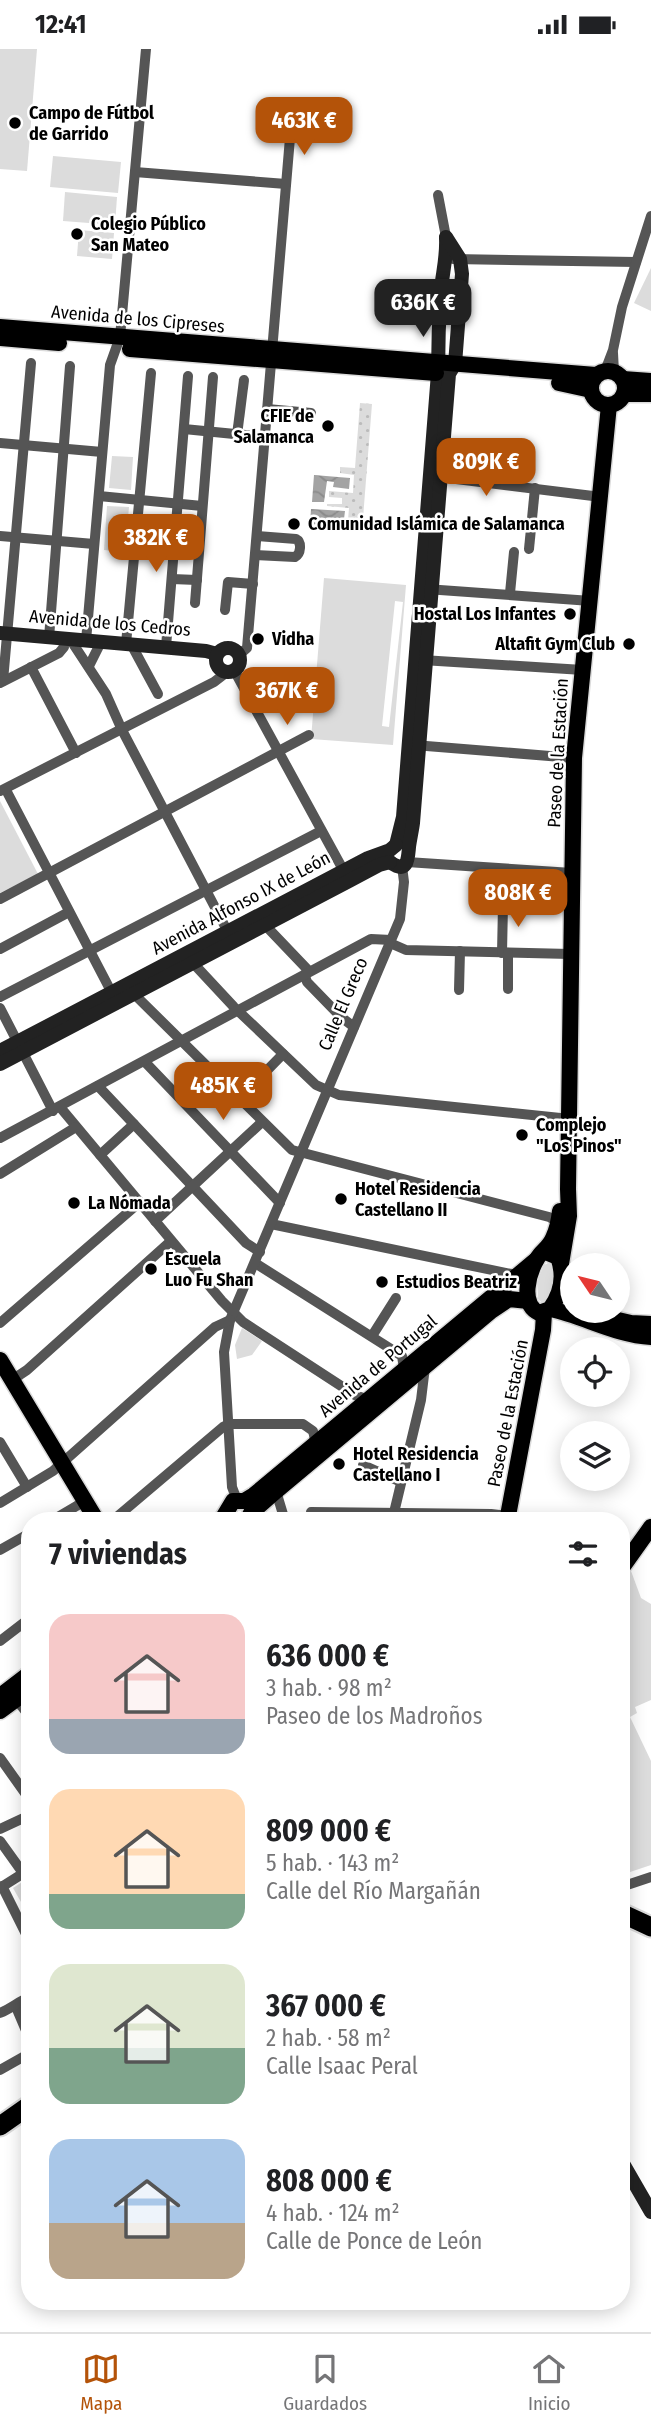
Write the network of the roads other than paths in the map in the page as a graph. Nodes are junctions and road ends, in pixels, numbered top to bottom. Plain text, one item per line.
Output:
1 (146, 49) edge
2 (291, 127) dead end
3 (135, 172) junction
4 (286, 184) junction
5 (439, 195) dead end
6 (651, 216) edge
7 (446, 237) joint
8 (453, 259) junction
9 (636, 262) junction
10 (0, 327) edge
11 (0, 338) edge
12 (118, 342) junction
13 (272, 355) junction
14 (31, 363) dead end
15 (70, 366) dead end
16 (445, 369) junction
17 (151, 373) dead end
18 (188, 376) dead end
19 (213, 377) dead end
20 (244, 380) dead end
21 (609, 380) junction
22 (651, 381) edge
23 (651, 394) edge
24 (609, 405) junction
25 (267, 409) junction
26 (312, 413) dead end
27 (184, 429) junction
28 (208, 432) junction
29 (237, 435) junction
30 (265, 437) junction
31 (0, 443) edge
32 (23, 445) junction
33 (64, 449) junction
34 (102, 452) junction
35 (440, 477) junction
36 (536, 488) junction
37 (99, 496) junction
38 (601, 497) junction
39 (140, 500) junction
40 (177, 504) junction
41 (202, 506) junction
42 (0, 536) edge
43 (257, 536) junction
44 (15, 537) junction
45 (57, 541) junction
46 (94, 544) junction
47 (529, 549) dead end
48 (514, 552) dead end
49 (255, 555) junction
50 (172, 579) junction
51 (197, 580) junction
52 (253, 584) junction
53 (426, 591) junction
54 (510, 593) junction
55 (591, 601) junction
56 (195, 603) dead end
57 (225, 610) dead end
58 (4, 634) edge
59 (60, 639) junction
60 (94, 641) junction
61 (128, 644) junction
62 (150, 646) junction
63 (166, 647) junction
64 (217, 654) junction
65 (243, 654) junction
66 (421, 662) junction
67 (143, 664) junction
68 (89, 666) junction
69 (31, 667) junction
70 (583, 670) junction
71 (231, 671) junction
72 (2, 682) edge
73 (158, 694) dead end
74 (122, 730) junction
75 (309, 735) dead end
76 (414, 743) junction
77 (280, 751) junction
78 (76, 753) junction
79 (574, 758) junction
80 (3, 790) edge
81 (164, 811) junction
82 (321, 831) junction
83 (399, 856) junction
84 (49, 873) junction
85 (572, 873) junction
86 (346, 876) junction
87 (205, 890) junction
88 (0, 899) edge
89 (503, 905) dead end
90 (69, 912) junction
91 (265, 925) junction
92 (230, 937) junction
93 (391, 941) junction
94 (0, 949) edge
95 (89, 950) junction
96 (460, 951) junction
97 (505, 953) junction
98 (570, 954) junction
99 (193, 963) junction
100 (305, 976) junction
101 (508, 989) dead end
102 (458, 990) dead end
103 (134, 994) junction
104 (0, 997) edge
105 (115, 997) junction
106 (0, 1008) edge
107 (240, 1011) junction
108 (354, 1027) junction
109 (182, 1042) junction
110 (20, 1047) junction
111 (0, 1051) edge
112 (284, 1054) junction
113 (145, 1062) junction
114 (0, 1064) edge
115 (98, 1086) junction
116 (326, 1091) junction
117 (239, 1099) junction
118 (56, 1109) junction
119 (570, 1119) junction
120 (262, 1122) junction
121 (134, 1124) junction
122 (76, 1127) junction
123 (0, 1138) edge
124 (230, 1152) junction
125 (301, 1153) junction
126 (100, 1155) junction
127 (0, 1174) edge
128 (192, 1186) junction
129 (568, 1189) junction
130 (140, 1202) junction
131 (280, 1203) junction
132 (155, 1221) junction
133 (558, 1221) junction
134 (271, 1224) junction
135 (171, 1241) junction
136 (563, 1253) edge
137 (541, 1256) junction
138 (258, 1257) junction
139 (560, 1262) edge
140 (516, 1275) junction
141 (560, 1291) edge
142 (559, 1294) joint
143 (396, 1298) dead end
144 (528, 1301) junction
145 (547, 1311) junction
146 (232, 1316) junction
147 (630, 1322) edge
148 (0, 1323) edge
149 (651, 1324) edge
150 (215, 1327) junction
151 (226, 1336) junction
152 (372, 1336) junction
153 (651, 1337) edge
154 (0, 1360) edge
155 (425, 1367) junction
156 (404, 1369) junction
157 (12, 1380) junction
158 (368, 1400) junction
159 (229, 1425) junction
160 (0, 1442) edge
161 (316, 1444) junction
162 (62, 1462) junction
163 (363, 1465) dead end
164 (401, 1482) junction
165 (27, 1487) junction
166 (276, 1491) junction
167 (85, 1501) junction
168 (0, 1503) edge
169 (245, 1509) edge
170 (66, 1512) edge
171 (92, 1512) edge
172 (122, 1512) edge
173 (227, 1512) edge
174 (282, 1512) edge
175 (394, 1512) edge
176 (508, 1512) edge
177 (651, 1527) edge
178 (21, 1538) edge
179 (0, 1550) edge
180 (630, 1555) edge
181 (21, 1625) edge
182 (0, 1640) edge
183 (15, 1694) edge
184 (0, 1711) edge
185 (0, 1758) edge
186 (21, 1787) edge
187 (21, 1819) edge
188 (0, 1829) edge
189 (0, 1841) edge
190 (21, 1865) edge
191 (21, 1874) edge
192 (651, 1877) edge
193 (630, 1884) edge
194 (1, 1887) edge
195 (630, 1917) edge
196 (21, 1925) edge
197 (630, 1925) edge
198 (648, 1926) edge
199 (21, 2001) edge
200 (16, 2007) junction
201 (0, 2013) edge
202 (21, 2019) edge
203 (21, 2058) edge
204 (0, 2070) edge
205 (21, 2111) edge
206 (0, 2126) edge
207 (21, 2126) edge
208 (0, 2141) edge
209 (630, 2176) edge
210 (651, 2213) edge

1 - 3 street
2 - 4 street
3 - 4 street
3 - 12 street
4 - 13 street
5 - 7 street
6 - 9 street
7 - 8 main road
8 - 9 street
8 - 16 main road
9 - 21 street
10 - 12 main road, Avenida de los Cipreses
11 - 12 main road, Avenida de los Cipreses
12 - 13 main road, Avenida de los Cipreses
12 - 34 street
13 - 16 main road, Avenida de los Cipreses
13 - 25 street
14 - 32 street
15 - 33 street
16 - 21 main road, Avenida de los Cipreses
16 - 35 main road
16 - 53 main road
17 - 39 street
18 - 27 street
19 - 28 street
20 - 29 street
21 - 22 main road
21 - 23 main road
21 - 24 main road
21 - 24 main road
24 - 38 main road, Paseo de la Estación
25 - 26 street
25 - 30 street
27 - 28 street
27 - 40 street
28 - 29 street
28 - 41 street
29 - 30 street
30 - 43 street
31 - 32 street
32 - 33 street
32 - 44 street
33 - 34 street
33 - 45 street
34 - 37 street
35 - 36 street
35 - 53 main road
36 - 38 street
36 - 47 street
37 - 39 street
37 - 46 street
38 - 55 main road, Paseo de la Estación
39 - 40 street
39 - 61 street
40 - 41 street
40 - 50 street
41 - 51 street
42 - 44 street
43 - 49 street
43 - 49 street
44 - 45 street
44 - 58 street
45 - 46 street
45 - 59 street
46 - 60 street
48 - 54 street
49 - 52 street
50 - 51 street
50 - 63 street
51 - 56 street
52 - 57 street
52 - 65 street
53 - 54 street
53 - 66 main road, Calle El Greco
54 - 55 street
55 - 70 main road, Paseo de la Estación
58 - 59 main road, Avenida de los Cedros
58 - 72 street
59 - 60 main road, Avenida de los Cedros
59 - 68 street
59 - 69 street
60 - 61 main road, Avenida de los Cedros
60 - 68 street
61 - 62 main road, Avenida de los Cedros
61 - 67 street
62 - 63 main road, Avenida de los Cedros
62 - 67 street
63 - 64 main road, Avenida de los Cedros
64 - 65 main road
64 - 71 main road
65 - 71 main road
66 - 70 street
66 - 76 main road, Calle El Greco
67 - 73 street
68 - 74 street
69 - 72 street
69 - 78 street
70 - 79 main road, Paseo de la Estación
71 - 74 street
71 - 77 street
74 - 78 street
74 - 81 street
75 - 77 street
76 - 79 street
76 - 83 main road, Calle El Greco
77 - 81 street
77 - 82 street
78 - 80 street
79 - 85 main road, Paseo de la Estación
80 - 84 street
81 - 84 street
81 - 87 street
82 - 86 street
82 - 87 street
83 - 85 street
83 - 86 main road, Avenida Alfonso IX de León
83 - 93 street, Calle El Greco
84 - 88 street
84 - 90 street
85 - 98 main road, Paseo de la Estación
86 - 91 main road, Avenida Alfonso IX de León
86 - 92 main road, Avenida Alfonso IX de León
87 - 92 street
87 - 95 street
89 - 97 street
90 - 94 street
90 - 95 street
91 - 92 main road, Avenida Alfonso IX de León
91 - 100 street
92 - 99 main road, Avenida Alfonso IX de León
92 - 105 main road, Avenida Alfonso IX de León
93 - 96 street
93 - 100 street
93 - 108 street, Calle El Greco
95 - 104 street
95 - 105 street
96 - 97 street
96 - 102 street
97 - 98 street
97 - 101 street
98 - 119 main road, Paseo de la Estación
99 - 103 main road, Avenida Alfonso IX de León
99 - 107 street
100 - 107 street
100 - 108 street
103 - 105 main road, Avenida Alfonso IX de León
103 - 109 street
105 - 110 main road, Avenida Alfonso IX de León
106 - 110 street
107 - 109 street
107 - 112 street
108 - 116 street, Calle El Greco
109 - 113 street
109 - 117 street
110 - 111 main road, Avenida Alfonso IX de León
110 - 114 main road, Avenida Alfonso IX de León
110 - 118 street
112 - 116 street
112 - 117 street
113 - 115 street
113 - 124 street
115 - 118 street
115 - 121 street
116 - 119 street
116 - 125 street, Calle El Greco
117 - 120 street
118 - 122 street
118 - 123 street
119 - 129 main road, Paseo de la Estación
120 - 124 street
120 - 125 street
121 - 126 street
121 - 128 street
122 - 126 street
122 - 127 street
124 - 128 street
124 - 131 street
125 - 131 street, Calle El Greco
125 - 133 street
126 - 130 street
128 - 132 street
128 - 138 street
129 - 133 main road, Paseo de la Estación
129 - 136 main road, Paseo de la Estación
130 - 132 street
130 - 148 street
131 - 134 street, Calle El Greco
132 - 135 street
133 - 137 main road, Paseo de la Estación
134 - 138 street, Calle El Greco
134 - 140 street
135 - 146 street
135 - 157 street
137 - 139 main road
137 - 140 main road, Avenida de Portugal
137 - 144 main road, Paseo de la Estación
138 - 146 street, Calle El Greco
138 - 152 street
140 - 156 main road, Avenida de Portugal
141 - 142 main road, Paseo de la Estación
142 - 145 main road
143 - 152 street
144 - 145 main road
144 - 155 main road, Avenida de Portugal
145 - 153 main road
145 - 176 main road, Paseo de la Estación
146 - 150 street
146 - 151 street, Calle El Greco
146 - 158 street
147 - 149 main road
150 - 151 street
150 - 162 street
151 - 159 street, Calle El Greco
152 - 156 street
154 - 157 main road
155 - 164 street
155 - 166 main road, Avenida de Portugal
156 - 158 main road, Avenida de Portugal
157 - 162 main road
158 - 161 main road, Avenida de Portugal
159 - 161 street
159 - 169 street, Calle El Greco
159 - 172 street
160 - 165 street
161 - 169 main road, Avenida de Portugal
162 - 165 street
162 - 167 main road
163 - 164 street
164 - 175 street
165 - 168 street
166 - 169 main road, Avenida de Portugal
166 - 174 street
167 - 170 street
167 - 171 main road
169 - 173 main road
177 - 180 main road
178 - 179 street
181 - 182 street
183 - 184 main road
185 - 186 street
187 - 188 street
189 - 190 street
191 - 194 street
192 - 193 street
194 - 196 street
195 - 198 highway
197 - 198 highway
199 - 200 street
200 - 201 street
200 - 202 street
203 - 204 street
205 - 206 highway
207 - 208 highway
209 - 210 main road

